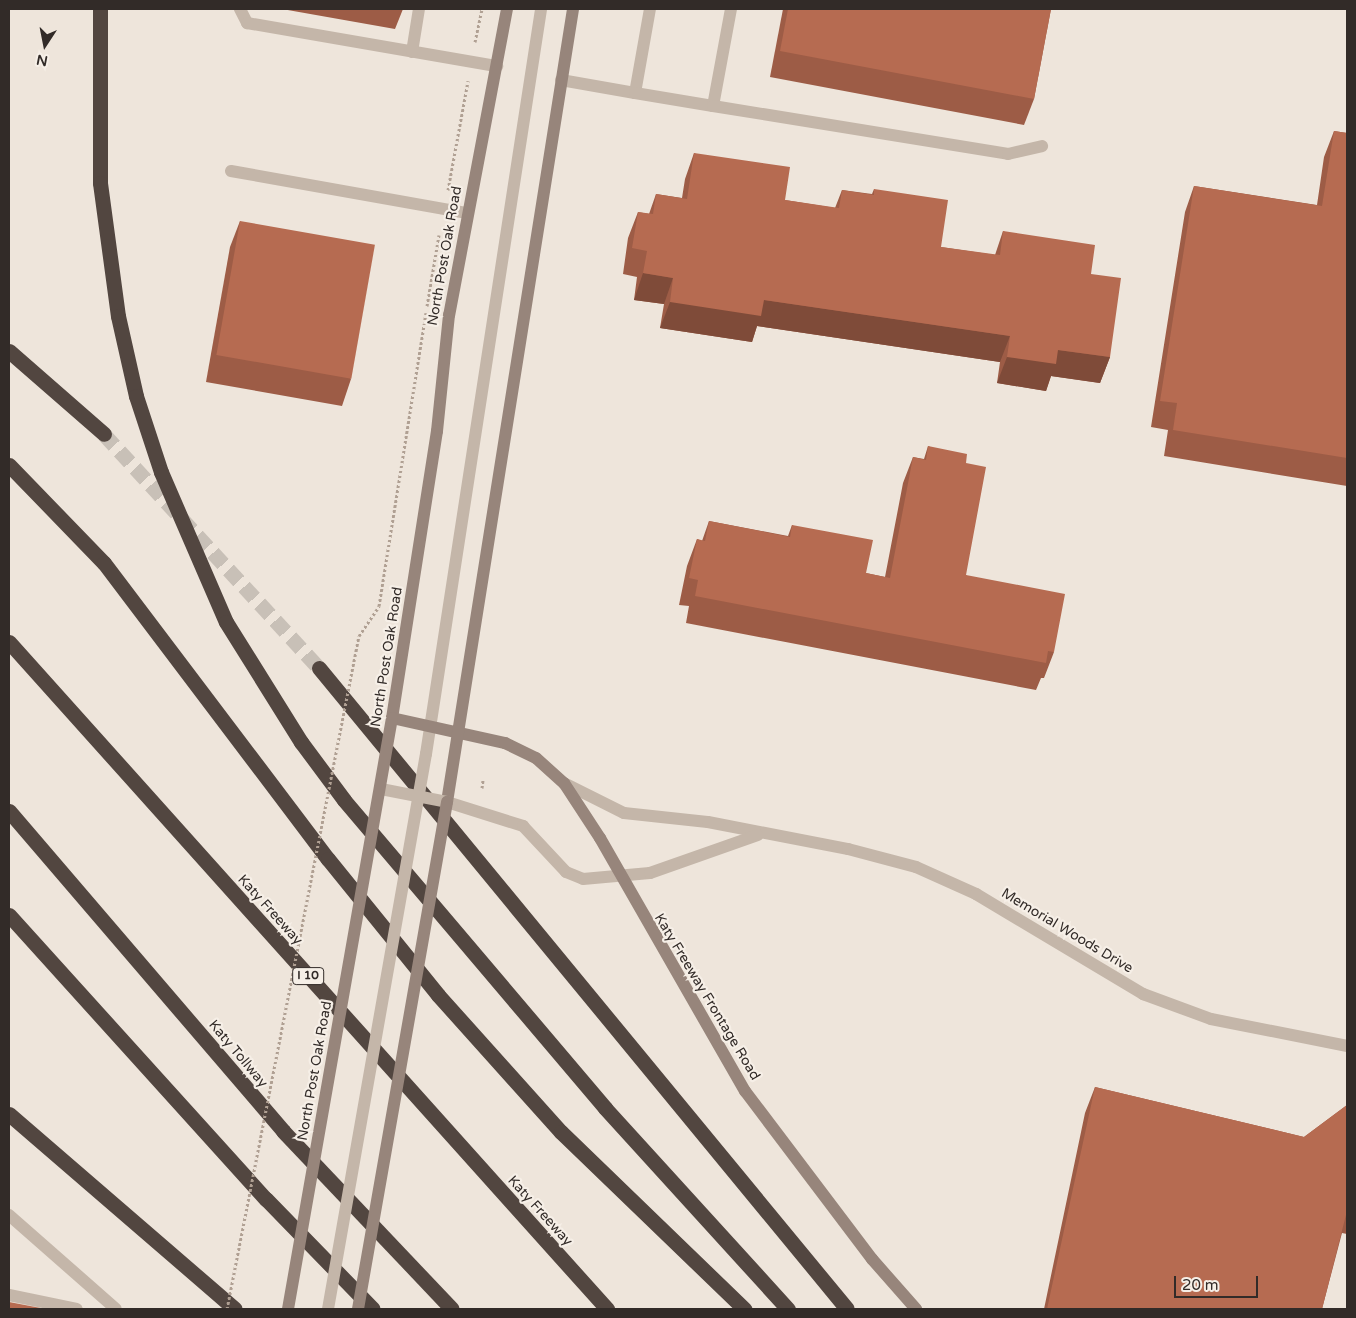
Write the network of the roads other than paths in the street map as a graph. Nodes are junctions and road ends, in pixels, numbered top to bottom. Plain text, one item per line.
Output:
1 (240, 9) edge
2 (420, 9) edge
3 (507, 9) edge
4 (541, 9) edge
5 (573, 9) edge
6 (650, 9) edge
7 (732, 9) edge
8 (100, 11) edge
9 (412, 52) junction
10 (497, 66) junction
11 (561, 80) junction
12 (635, 93) junction
13 (713, 106) junction
14 (1042, 146) dead end
15 (231, 171) dead end
16 (467, 213) junction
17 (9, 351) edge
18 (104, 434) tunnel mouth
19 (9, 465) edge
20 (9, 642) edge
21 (320, 668) tunnel mouth
22 (392, 718) junction
23 (430, 726) junction
24 (459, 731) junction
25 (564, 783) junction
26 (381, 789) junction
27 (419, 796) junction
28 (447, 802) junction
29 (9, 811) edge
30 (773, 835) junction
31 (621, 878) junction
32 (9, 915) edge
33 (1347, 1046) edge
34 (9, 1114) edge
35 (9, 1215) edge
36 (9, 1295) edge
37 (77, 1309) edge
38 (116, 1309) edge
39 (235, 1309) edge
40 (288, 1309) edge
41 (328, 1309) edge
42 (358, 1309) edge
43 (373, 1309) edge
44 (452, 1309) edge
45 (607, 1309) edge
46 (744, 1309) edge
47 (788, 1309) edge
48 (846, 1309) edge
49 (916, 1309) edge

1 - 9 street
2 - 9 street
3 - 10 main road, North Post Oak Road
4 - 23 street
5 - 11 main road
6 - 12 street
7 - 13 street
8 - 47 highway
9 - 10 street
10 - 16 main road, North Post Oak Road
11 - 12 street
11 - 24 main road
12 - 13 street
13 - 14 street
15 - 16 street
16 - 22 main road, North Post Oak Road
17 - 18 highway
19 - 46 highway
20 - 45 highway, Katy Freeway / I 10
21 - 48 highway
22 - 23 main road, Katy Freeway Frontage Road
22 - 26 main road, North Post Oak Road, bridge
23 - 24 main road, Katy Freeway Frontage Road
23 - 27 street, bridge
24 - 25 main road, Katy Freeway Frontage Road
24 - 28 main road
25 - 30 street, Memorial Woods Drive
25 - 31 main road, Katy Freeway Frontage Road
26 - 27 street, Memorial Woods Drive, bridge
26 - 40 main road, North Post Oak Road, bridge
27 - 28 street, Memorial Woods Drive, bridge
27 - 41 street, bridge
28 - 31 street, Memorial Woods Drive
28 - 42 main road, bridge
29 - 44 highway, Katy Tollway
30 - 31 street, Memorial Woods Drive
30 - 33 street, Memorial Woods Drive
31 - 49 main road, Katy Freeway Frontage Road
32 - 43 highway
34 - 39 highway
35 - 38 street
36 - 37 street

